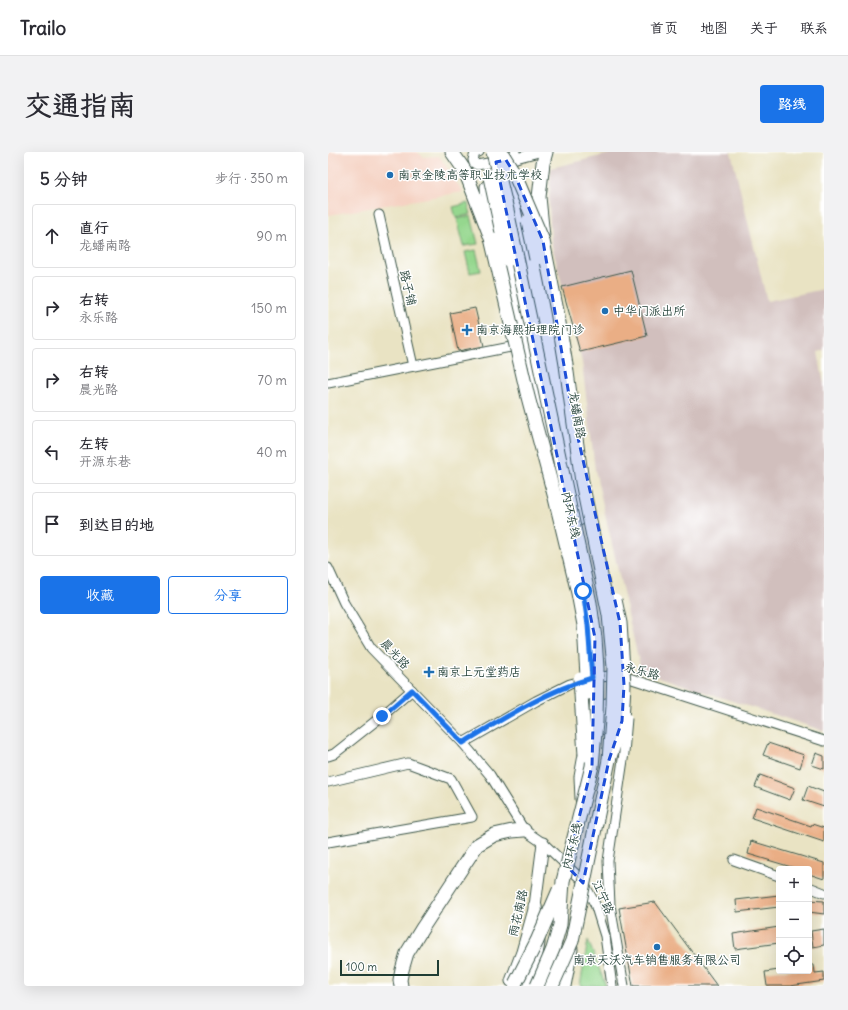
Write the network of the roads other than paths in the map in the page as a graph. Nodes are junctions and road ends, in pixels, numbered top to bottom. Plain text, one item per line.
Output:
1 (452, 152) edge
2 (479, 152) edge
3 (485, 152) edge
4 (540, 152) edge
5 (546, 152) edge
6 (509, 154) edge
7 (493, 156) edge
8 (379, 215) dead end
9 (491, 238) junction
10 (543, 241) junction
11 (525, 344) junction
12 (552, 355) junction
13 (531, 358) junction
14 (413, 366) junction
15 (560, 380) junction
16 (328, 383) edge
17 (568, 530) junction
18 (328, 568) edge
19 (620, 623) junction
20 (609, 676) junction
21 (592, 678) junction
22 (412, 690) junction
23 (824, 741) edge
24 (463, 743) junction
25 (585, 755) junction
26 (328, 756) edge
27 (609, 760) junction
28 (328, 782) edge
29 (582, 804) junction
30 (524, 830) junction
31 (328, 842) edge
32 (543, 844) junction
33 (734, 860) dead end
34 (776, 875) edge
35 (563, 881) junction
36 (812, 888) edge
37 (824, 893) edge
38 (536, 906) joint
39 (572, 941) junction
40 (401, 986) edge
41 (515, 986) edge
42 (537, 986) edge
43 (552, 986) edge
44 (564, 986) edge
45 (612, 986) edge
46 (624, 986) edge

1 - 9 highway
2 - 7 street
3 - 11 highway, bridge
4 - 6 street
5 - 10 highway
6 - 7 street
6 - 10 highway, bridge
6 - 12 street, 龙蟠南路
6 - 12 highway, bridge
6 - 27 highway, 内环东线, bridge
7 - 9 highway, bridge
7 - 13 street
7 - 29 highway, 内环东线, bridge
8 - 14 street, 路子铺
9 - 25 highway, bridge
10 - 27 highway, bridge
11 - 13 highway
11 - 14 street
12 - 15 street, 龙蟠南路
13 - 17 street
14 - 16 street
15 - 19 highway, bridge
15 - 20 street, 龙蟠南路
17 - 21 street
17 - 25 highway, bridge
18 - 22 street, 晨光路
19 - 27 highway, bridge
19 - 46 street, bridge
20 - 21 street, 永乐路
20 - 23 street, 永乐路
21 - 24 street, 永乐路
22 - 24 street, 晨光路
22 - 26 street
24 - 30 street, 江宁路
25 - 29 highway, bridge
27 - 39 highway, 内环东线, bridge
28 - 31 street
29 - 35 highway, 内环东线, bridge
30 - 32 street, 江宁路
30 - 40 highway
32 - 38 main road, 雨花南路
32 - 45 street, 江宁路
33 - 34 street
35 - 41 highway, bridge
35 - 42 highway, bridge
36 - 37 street
38 - 41 highway
39 - 43 highway, bridge
39 - 44 highway, bridge

